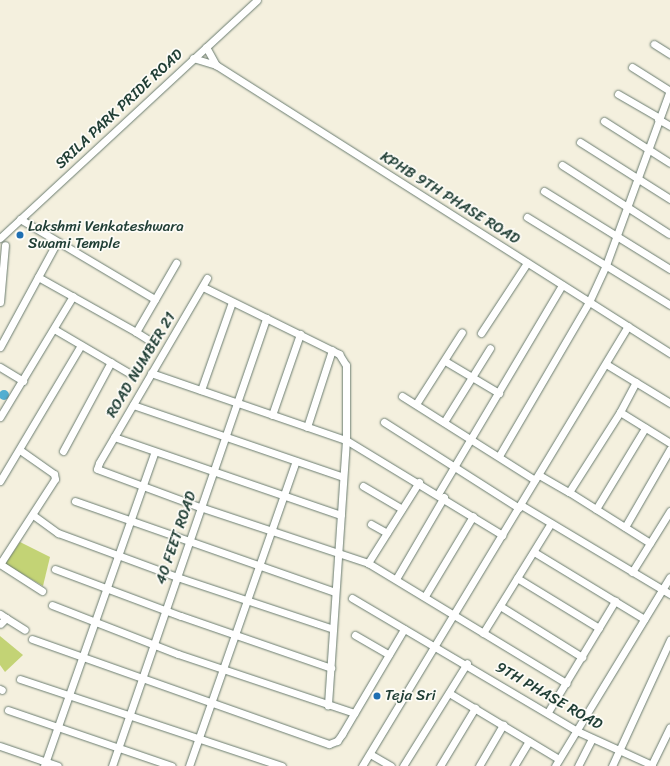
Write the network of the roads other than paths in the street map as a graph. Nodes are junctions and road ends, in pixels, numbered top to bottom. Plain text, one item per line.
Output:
1 (257, 0) edge
2 (654, 44) dead end
3 (206, 47) junction
4 (670, 54) edge
5 (193, 58) junction
6 (216, 65) junction
7 (632, 67) dead end
8 (670, 91) edge
9 (618, 94) dead end
10 (658, 118) junction
11 (604, 121) dead end
12 (670, 126) edge
13 (580, 142) dead end
14 (647, 149) junction
15 (670, 163) edge
16 (562, 165) dead end
17 (636, 179) junction
18 (544, 192) dead end
19 (670, 200) edge
20 (627, 206) junction
21 (527, 217) dead end
22 (20, 219) junction
23 (669, 234) edge
24 (615, 235) junction
25 (0, 238) edge
26 (57, 242) junction
27 (5, 245) dead end
28 (176, 263) dead end
29 (527, 263) junction
30 (606, 265) junction
31 (670, 269) edge
32 (38, 276) junction
33 (207, 278) dead end
34 (562, 285) junction
35 (202, 287) junction
36 (73, 296) junction
37 (155, 299) junction
38 (0, 302) edge
39 (232, 302) junction
40 (589, 302) junction
41 (670, 305) edge
42 (266, 318) junction
43 (628, 326) junction
44 (54, 329) junction
45 (136, 332) junction
46 (462, 332) dead end
47 (481, 333) dead end
48 (300, 334) junction
49 (149, 340) dead end
50 (81, 345) junction
51 (0, 347) edge
52 (490, 348) dead end
53 (332, 350) junction
54 (670, 353) edge
55 (444, 361) junction
56 (111, 362) junction
57 (606, 364) junction
58 (0, 368) edge
59 (129, 373) dead end
60 (151, 373) junction
61 (472, 377) junction
62 (23, 381) junction
63 (636, 382) junction
64 (201, 390) junction
65 (499, 393) junction
66 (402, 396) dead end
67 (237, 403) junction
68 (670, 403) edge
69 (416, 404) junction
70 (133, 405) junction
71 (620, 412) junction
72 (272, 415) junction
73 (0, 416) edge
74 (384, 422) dead end
75 (444, 422) junction
76 (307, 427) junction
77 (645, 428) junction
78 (114, 437) junction
79 (224, 437) junction
80 (346, 440) junction
81 (472, 440) junction
82 (670, 443) edge
83 (670, 449) edge
84 (20, 450) junction
85 (63, 451) dead end
86 (154, 452) junction
87 (498, 456) junction
88 (296, 461) junction
89 (455, 467) junction
90 (212, 472) junction
91 (343, 477) junction
92 (537, 478) junction
93 (0, 481) edge
94 (419, 482) junction
95 (363, 486) dead end
96 (142, 487) junction
97 (569, 492) junction
98 (284, 496) junction
99 (441, 496) junction
100 (74, 501) dead end
101 (520, 506) junction
102 (200, 507) junction
103 (402, 508) junction
104 (596, 509) junction
105 (670, 511) edge
106 (32, 515) junction
107 (341, 515) junction
108 (473, 516) junction
109 (130, 522) junction
110 (551, 523) junction
111 (371, 524) dead end
112 (625, 528) junction
113 (271, 531) junction
114 (387, 533) junction
115 (502, 535) junction
116 (188, 541) junction
117 (650, 543) junction
118 (338, 552) junction
119 (534, 552) junction
120 (118, 555) junction
121 (368, 563) junction
122 (0, 564) edge
123 (259, 566) junction
124 (56, 569) dead end
125 (632, 572) junction
126 (176, 576) junction
127 (670, 577) edge
128 (518, 578) junction
129 (396, 579) junction
130 (106, 588) junction
131 (662, 590) junction
132 (42, 591) dead end
133 (335, 592) junction
134 (670, 594) edge
135 (425, 596) junction
136 (352, 598) dead end
137 (247, 600) junction
138 (616, 601) junction
139 (52, 605) dead end
140 (500, 606) junction
141 (165, 610) junction
142 (454, 614) junction
143 (3, 616) edge
144 (644, 619) junction
145 (0, 624) edge
146 (94, 624) junction
147 (599, 628) junction
148 (333, 629) junction
149 (404, 629) junction
150 (26, 630) dead end
151 (483, 633) junction
152 (235, 635) junction
153 (355, 635) dead end
154 (32, 639) dead end
155 (670, 640) edge
156 (154, 645) junction
157 (435, 647) junction
158 (389, 655) junction
159 (582, 657) junction
160 (82, 659) junction
161 (467, 663) junction
162 (331, 668) junction
163 (223, 670) junction
164 (20, 679) dead end
165 (142, 680) junction
166 (566, 683) junction
167 (449, 693) junction
168 (68, 696) junction
169 (210, 704) junction
170 (328, 705) junction
171 (475, 708) junction
172 (8, 710) dead end
173 (548, 712) junction
174 (354, 713) junction
175 (130, 714) junction
176 (503, 726) junction
177 (58, 727) junction
178 (670, 727) edge
179 (577, 731) junction
180 (670, 737) edge
181 (198, 738) junction
182 (592, 738) junction
183 (529, 741) junction
184 (0, 746) edge
185 (118, 748) junction
186 (619, 750) junction
187 (370, 754) junction
188 (559, 759) junction
189 (45, 764) edge
190 (58, 766) edge
191 (112, 766) edge
192 (172, 766) edge
193 (189, 766) edge
194 (282, 766) edge
195 (362, 766) edge
196 (391, 766) edge
197 (403, 766) edge
198 (440, 766) edge
199 (479, 766) edge
200 (514, 766) edge
201 (555, 766) edge
202 (578, 766) edge
203 (612, 766) edge
204 (653, 766) edge

1 - 3 street, SRILA PARK PRIDE ROAD
2 - 4 street
3 - 5 street, SRILA PARK PRIDE ROAD
3 - 6 street, KPHB 9TH PHASE ROAD
5 - 6 street, KPHB 9TH PHASE ROAD
5 - 22 street, SRILA PARK PRIDE ROAD
6 - 29 street, KPHB 9TH PHASE ROAD
7 - 8 street
8 - 10 street
9 - 10 street
10 - 12 street
10 - 14 street
11 - 14 street
13 - 17 street
14 - 15 street
14 - 17 street
16 - 20 street
17 - 19 street
17 - 20 street
18 - 24 street
20 - 23 street
20 - 24 street
21 - 30 street
22 - 25 street, SRILA PARK PRIDE ROAD
22 - 26 street
24 - 30 street
24 - 31 street
26 - 32 street
26 - 37 street
27 - 38 street
28 - 37 street
29 - 34 street, KPHB 9TH PHASE ROAD
29 - 47 street
30 - 40 street
30 - 41 street
32 - 36 street
32 - 51 street
33 - 35 street, ROAD NUMBER 21
34 - 40 street, KPHB 9TH PHASE ROAD
34 - 65 street
35 - 39 street
35 - 60 street, ROAD NUMBER 21
36 - 44 street
36 - 45 street
37 - 45 street
39 - 42 street
39 - 64 street
40 - 43 street, KPHB 9TH PHASE ROAD
40 - 87 street
42 - 48 street
42 - 67 street, 40 FEET ROAD
43 - 54 street, KPHB 9TH PHASE ROAD
43 - 57 street
44 - 50 street
44 - 62 street
45 - 49 street
46 - 55 street
48 - 53 street
48 - 72 street
50 - 56 street
50 - 84 street
52 - 61 street
53 - 76 street
53 - 80 street
55 - 61 street
55 - 69 street
56 - 59 street
56 - 85 street
57 - 63 street
57 - 92 street
58 - 62 street
60 - 64 street
60 - 70 street, ROAD NUMBER 21
61 - 65 street
61 - 75 street
62 - 73 street
63 - 68 street
63 - 71 street
64 - 67 street
65 - 81 street
66 - 69 street
67 - 72 street
67 - 79 street, 40 FEET ROAD
69 - 75 street
70 - 78 street, ROAD NUMBER 21
70 - 79 street
71 - 77 street
71 - 97 street
72 - 76 street
74 - 89 street
75 - 81 street
76 - 80 street
77 - 82 street
77 - 104 street
78 - 86 street
78 - 96 street, ROAD NUMBER 21
79 - 88 street
79 - 90 street, 40 FEET ROAD
80 - 91 street
80 - 94 street
81 - 87 street
81 - 89 street
83 - 112 street
84 - 93 street
84 - 106 street
86 - 90 street
86 - 96 street
87 - 92 street
88 - 91 street
88 - 98 street
89 - 99 street
89 - 101 street
90 - 98 street
90 - 102 street, 40 FEET ROAD
91 - 107 street
92 - 97 street
92 - 101 street
94 - 99 street
94 - 103 street
95 - 103 street
96 - 102 street
96 - 109 street
97 - 104 street
98 - 107 street
98 - 113 street
99 - 108 street
99 - 129 street
100 - 109 street
101 - 110 street
101 - 115 street
102 - 113 street
102 - 116 street, 40 FEET ROAD
103 - 114 street
104 - 112 street
105 - 117 street
106 - 120 street
106 - 122 street
107 - 118 street
108 - 115 street
108 - 135 street
109 - 116 street
109 - 120 street
110 - 119 street
110 - 125 street
111 - 114 street
112 - 117 street
113 - 118 street
113 - 123 street
114 - 121 street
115 - 142 street
116 - 123 street
116 - 126 street, 40 FEET ROAD
117 - 125 street
118 - 121 street
118 - 133 street
119 - 128 street
119 - 138 street
120 - 126 street
120 - 130 street
121 - 129 street
122 - 132 street
123 - 133 street
123 - 137 street
124 - 130 street
125 - 131 street
126 - 137 street
126 - 141 street, 40 FEET ROAD
127 - 131 street
128 - 140 street
128 - 147 street
129 - 135 street
130 - 141 street
130 - 146 street
131 - 134 street
131 - 144 street
133 - 148 street
135 - 142 street
136 - 149 street, 9TH PHASE ROAD
137 - 148 street
137 - 152 street
138 - 144 street
138 - 147 street
139 - 146 street
140 - 151 street
140 - 159 street
141 - 152 street
141 - 156 street, 40 FEET ROAD
142 - 151 street
142 - 157 street
143 - 145 street
143 - 150 street
144 - 179 street
146 - 156 street
146 - 160 street
147 - 159 street
148 - 162 street
149 - 157 street, 9TH PHASE ROAD
149 - 158 street
151 - 166 street
152 - 162 street
152 - 163 street
153 - 158 street
154 - 160 street
155 - 186 street
156 - 163 street
156 - 165 street, 40 FEET ROAD
157 - 161 street, 9TH PHASE ROAD
157 - 187 street
158 - 174 street
159 - 166 street
160 - 165 street
160 - 168 street
161 - 167 street
161 - 173 street, 9TH PHASE ROAD
162 - 170 street
163 - 169 street
163 - 170 street
164 - 168 street
165 - 169 street
165 - 175 street, 40 FEET ROAD
166 - 173 street
167 - 171 street
167 - 197 street
168 - 175 street
168 - 177 street
169 - 174 street
169 - 181 street
170 - 174 street
171 - 176 street
171 - 198 street
172 - 177 street
173 - 179 street, 9TH PHASE ROAD
175 - 181 street
175 - 185 street, 40 FEET ROAD
176 - 183 street
176 - 199 street
177 - 185 street
177 - 189 street
178 - 204 street
179 - 182 street, 9TH PHASE ROAD
179 - 188 street
180 - 204 street
181 - 193 street
181 - 194 street
182 - 186 street, 9TH PHASE ROAD
182 - 202 street
183 - 188 street
183 - 200 street
184 - 189 street
185 - 191 street, 40 FEET ROAD
185 - 192 street
186 - 203 street
186 - 204 street, 9TH PHASE ROAD
187 - 195 street
187 - 196 street
188 - 201 street
189 - 190 street

